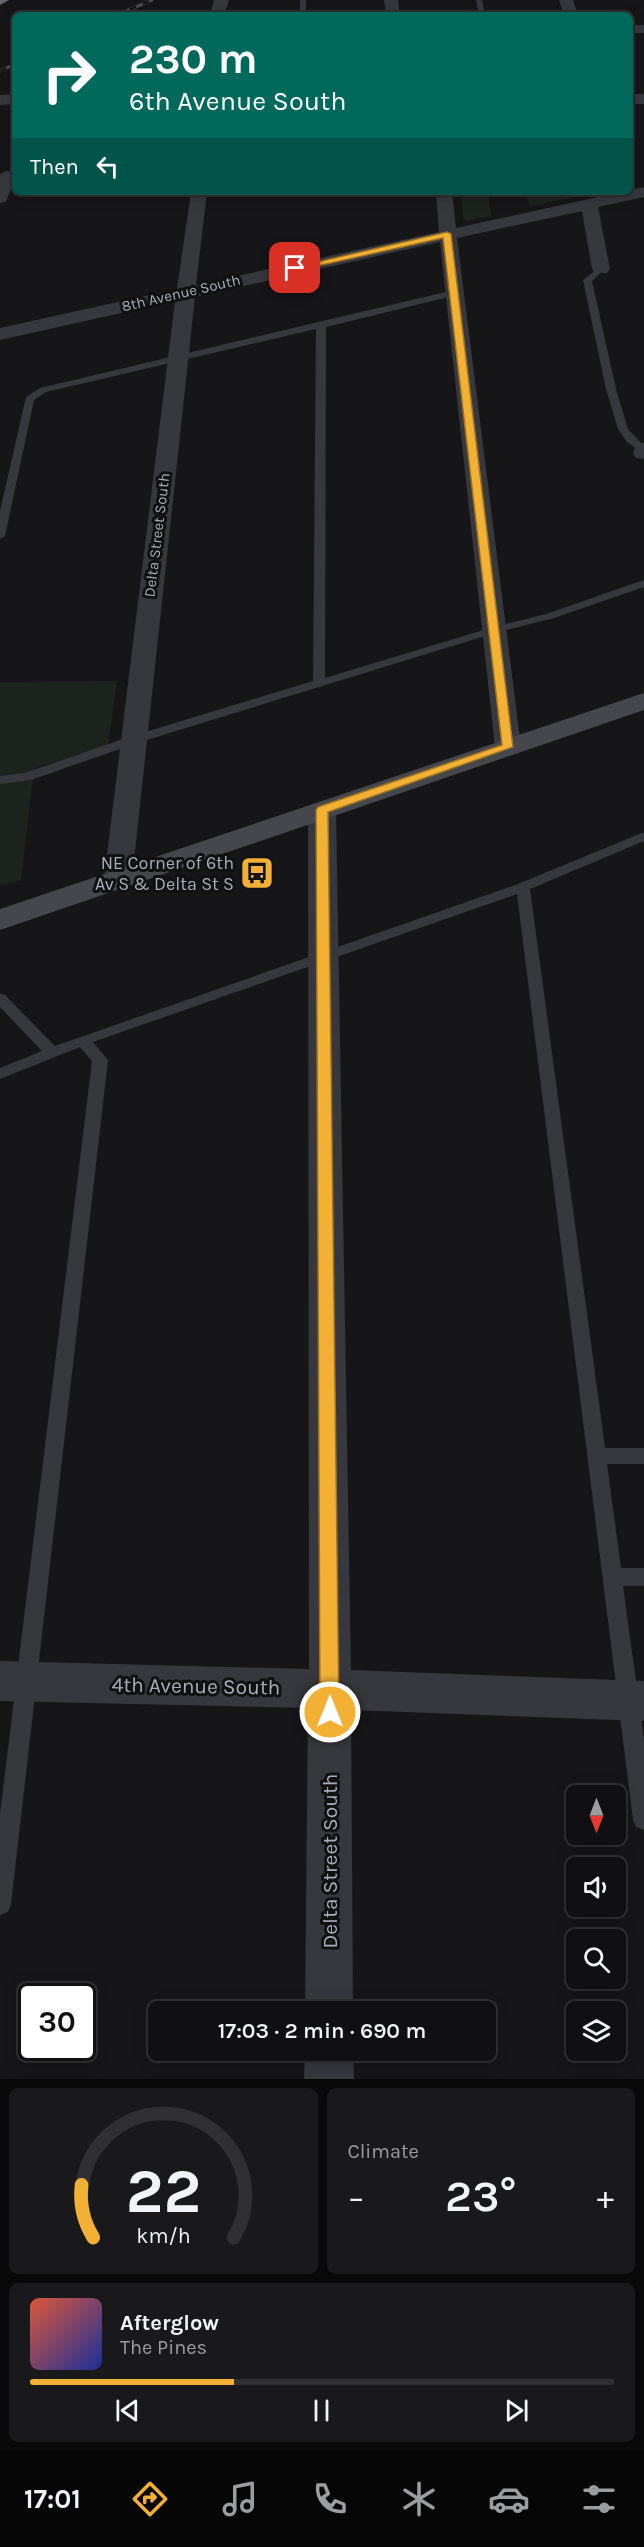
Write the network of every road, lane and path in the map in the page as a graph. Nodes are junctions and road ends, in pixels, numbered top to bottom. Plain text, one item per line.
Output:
1 (7, 176) edge
2 (199, 195) edge
3 (444, 195) edge
4 (610, 195) edge
5 (0, 198) edge
6 (589, 204) junction
7 (447, 234) junction
8 (602, 269) joint
9 (186, 292) junction
10 (454, 293) junction
11 (321, 325) junction
12 (0, 334) edge
13 (177, 360) junction
14 (644, 450) edge
15 (0, 536) edge
16 (644, 583) edge
17 (494, 630) junction
18 (319, 684) junction
19 (644, 701) edge
20 (133, 740) junction
21 (508, 747) junction
22 (0, 780) edge
23 (322, 810) junction
24 (644, 836) edge
25 (118, 879) junction
26 (523, 887) junction
27 (0, 920) edge
28 (324, 957) junction
29 (0, 998) edge
30 (83, 1040) junction
31 (53, 1053) junction
32 (0, 1074) edge
33 (598, 1456) junction
34 (644, 1456) edge
35 (613, 1577) junction
36 (644, 1577) edge
37 (14, 1682) edge
38 (330, 1689) junction
39 (637, 1700) edge
40 (644, 1820) edge
41 (0, 1904) edge
42 (329, 2001) edge
43 (329, 2061) edge
44 (329, 2079) edge

1 - 5 street
2 - 9 street, Delta Street South
3 - 7 street
4 - 6 street, 8th Avenue South
6 - 7 street, 8th Avenue South
6 - 8 street
7 - 9 street, 8th Avenue South
7 - 10 street
8 - 14 lane
9 - 12 street, 8th Avenue South
9 - 13 street, Delta Street South
10 - 11 lane
10 - 17 street
11 - 13 lane
11 - 18 lane
13 - 15 lane
13 - 20 street, Delta Street South
16 - 17 lane
17 - 18 lane
17 - 21 street
18 - 20 lane
19 - 21 main road
20 - 22 lane
20 - 25 street, Delta Street South
21 - 23 main road
23 - 25 main road
23 - 28 street, Delta Street South
24 - 26 lane
25 - 27 main road
26 - 28 lane
26 - 33 lane
28 - 30 lane
28 - 38 street, Delta Street South
29 - 31 lane
30 - 31 lane
30 - 37 lane
31 - 32 lane
33 - 34 lane
33 - 35 lane
35 - 36 lane
35 - 39 lane
37 - 38 street, 4th Avenue South
37 - 41 lane
38 - 39 street, 4th Avenue South
38 - 42 street, Delta Street South
39 - 40 lane
43 - 44 street

